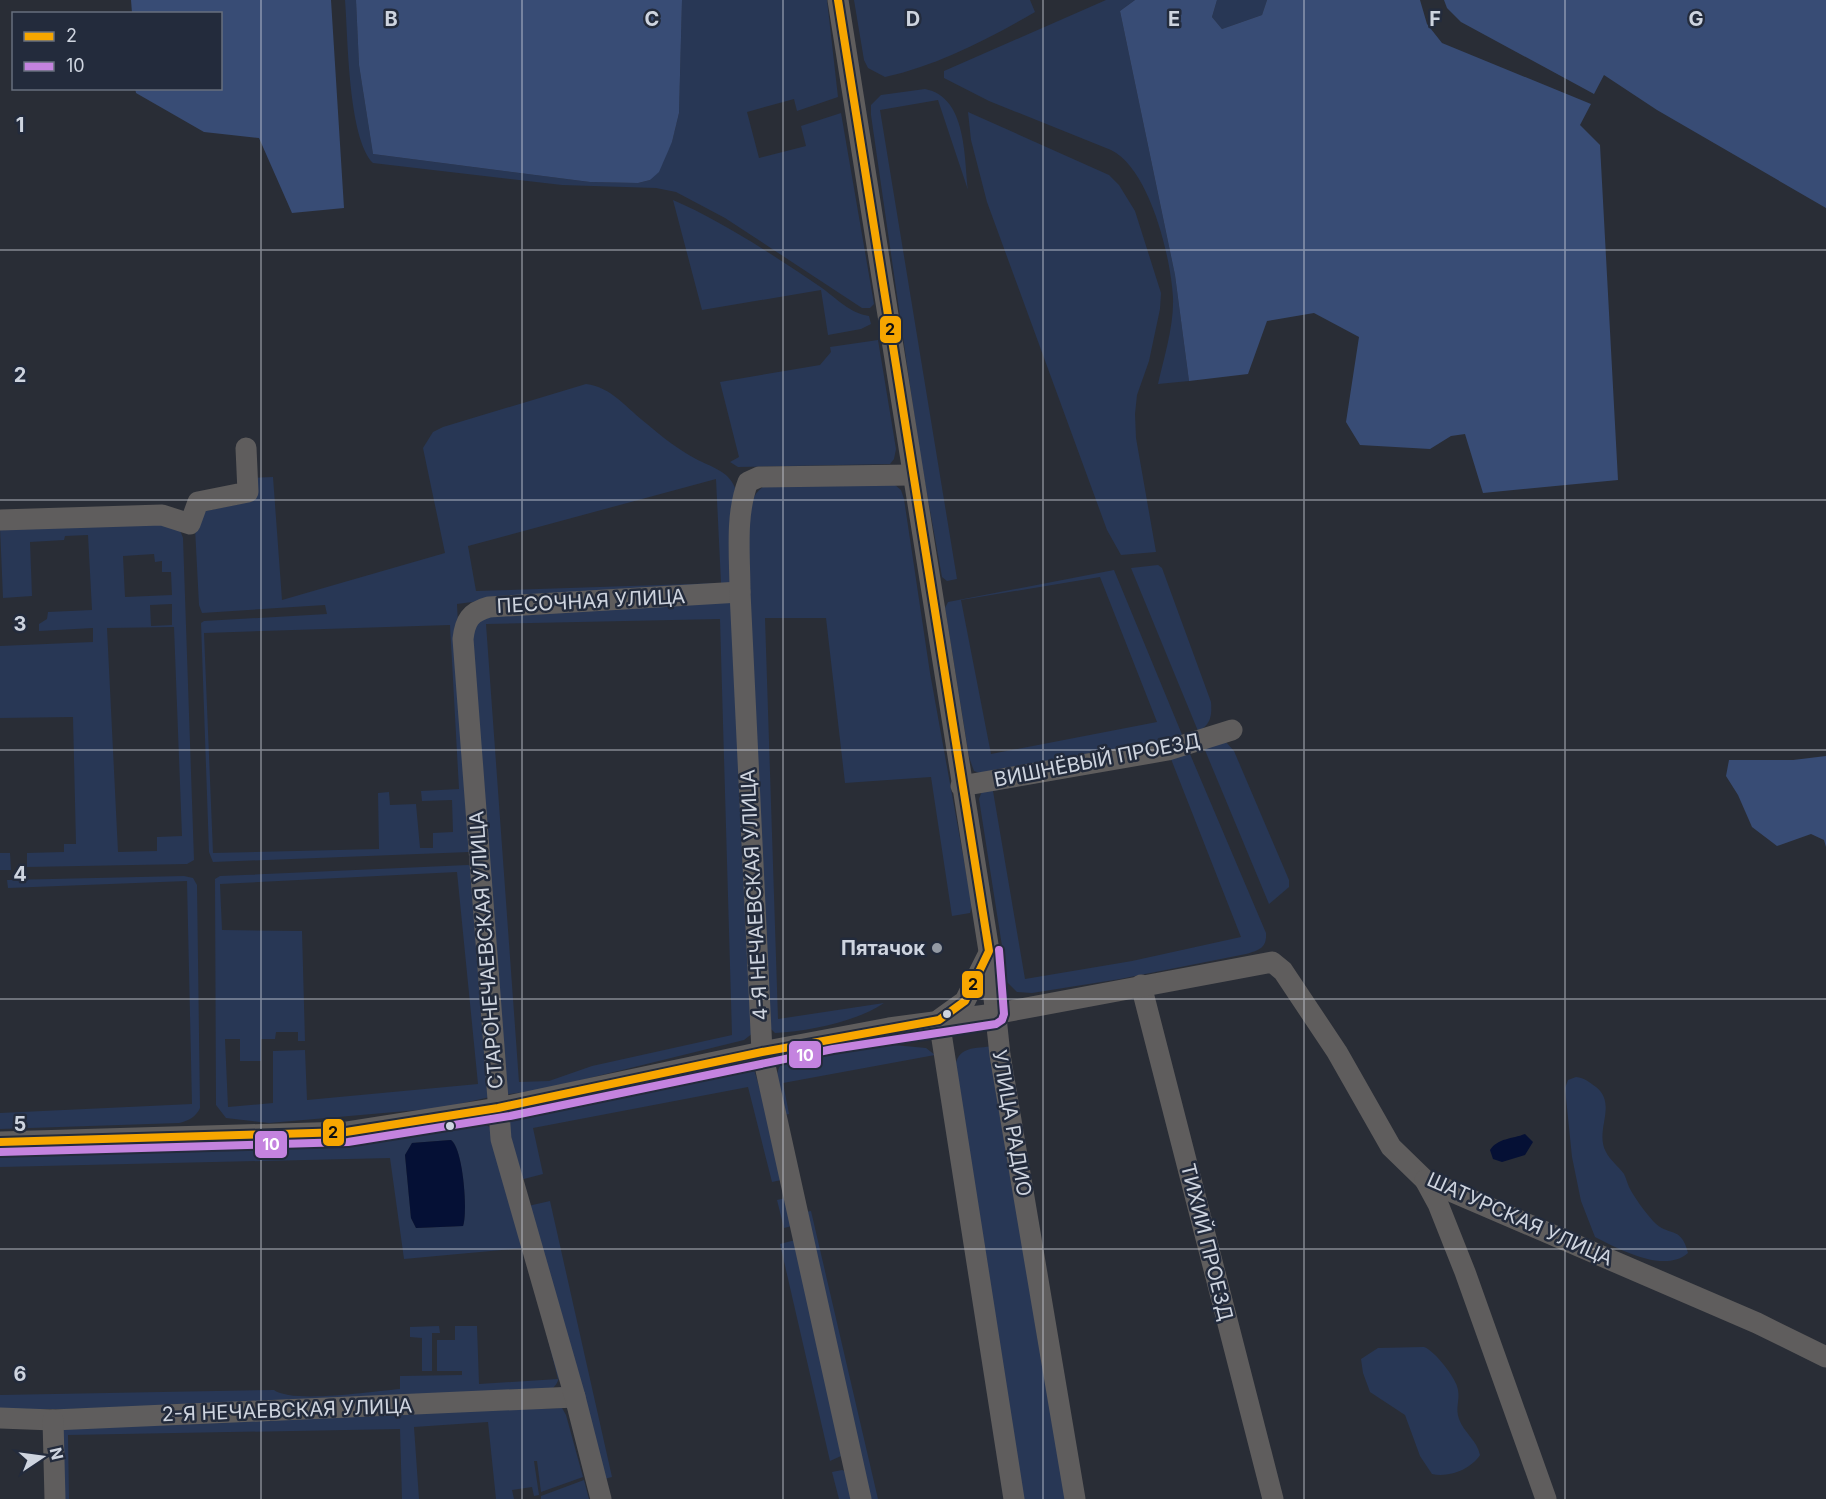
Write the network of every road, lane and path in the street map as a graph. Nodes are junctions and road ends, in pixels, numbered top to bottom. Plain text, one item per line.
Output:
1 (838, 0) edge
2 (246, 448) dead end
3 (912, 475) junction
4 (0, 520) edge
5 (740, 592) junction
6 (463, 639) joint
7 (1232, 730) dead end
8 (961, 786) junction
9 (989, 951) junction
10 (1141, 985) junction
11 (994, 1014) junction
12 (939, 1020) junction
13 (762, 1052) junction
14 (498, 1108) junction
15 (0, 1142) edge
16 (1425, 1180) junction
17 (1826, 1357) edge
18 (575, 1397) junction
19 (0, 1418) edge
20 (53, 1419) junction
21 (55, 1499) edge
22 (600, 1499) edge
23 (861, 1499) edge
24 (1014, 1499) edge
25 (1076, 1499) edge
26 (1273, 1499) edge
27 (1546, 1499) edge

1 - 3 street, УЛИЦА РАДИО
2 - 4 street
3 - 5 street, 4-Я НЕЧАЕВСКАЯ УЛИЦА
3 - 8 street, УЛИЦА РАДИО
5 - 6 street, ПЕСОЧНАЯ УЛИЦА
5 - 13 street, 4-Я НЕЧАЕВСКАЯ УЛИЦА
6 - 14 street, СТАРОНЕЧАЕВСКАЯ УЛИЦА
7 - 8 street, ВИШНЁВЫЙ ПРОЕЗД
8 - 9 street, УЛИЦА РАДИО
9 - 11 street, УЛИЦА РАДИО
9 - 12 street
10 - 11 street
10 - 16 street, ШАТУРСКАЯ УЛИЦА
10 - 26 street, ТИХИЙ ПРОЕЗД
11 - 12 street
11 - 25 street, УЛИЦА РАДИО
12 - 13 street
12 - 24 street
13 - 14 street
13 - 23 street, 4-Я НЕЧАЕВСКАЯ УЛИЦА
14 - 15 street
14 - 18 street, СТАРОНЕЧАЕВСКАЯ УЛИЦА
16 - 17 street, ШАТУРСКАЯ УЛИЦА
16 - 27 street
18 - 20 street, 2-Я НЕЧАЕВСКАЯ УЛИЦА
18 - 22 street, СТАРОНЕЧАЕВСКАЯ УЛИЦА
19 - 20 street, 2-Я НЕЧАЕВСКАЯ УЛИЦА
20 - 21 street

